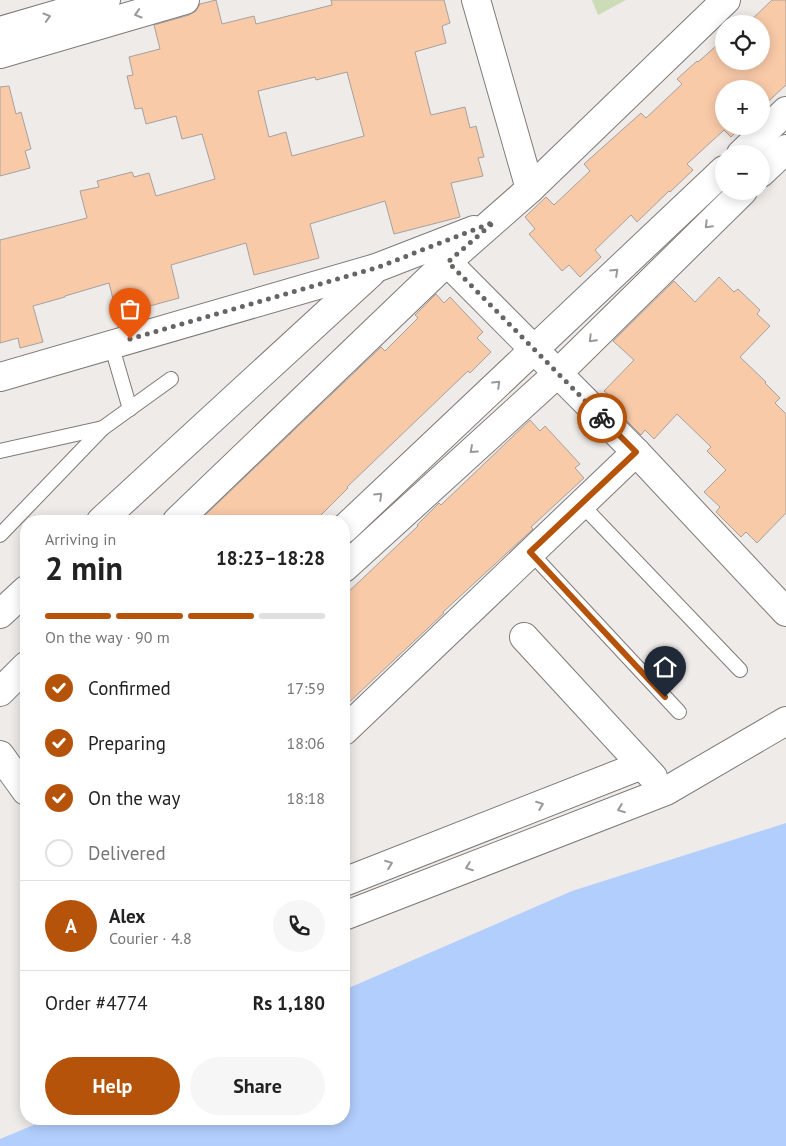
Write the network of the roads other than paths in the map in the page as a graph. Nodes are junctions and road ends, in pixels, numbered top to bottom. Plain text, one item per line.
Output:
1 (106, 0) edge
2 (185, 0) edge
3 (476, 0) edge
4 (726, 0) edge
5 (0, 31) edge
6 (0, 54) edge
7 (786, 111) edge
8 (750, 145) edge
9 (786, 149) edge
10 (770, 164) edge
11 (715, 178) edge
12 (530, 189) junction
13 (734, 200) edge
14 (494, 222) junction
15 (448, 262) junction
16 (376, 268) junction
17 (111, 344) junction
18 (534, 349) junction
19 (558, 373) junction
20 (0, 377) edge
21 (171, 379) dead end
22 (130, 409) junction
23 (103, 428) junction
24 (0, 451) edge
25 (636, 452) junction
26 (581, 504) junction
27 (108, 515) edge
28 (183, 515) edge
29 (350, 523) edge
30 (0, 535) edge
31 (530, 552) junction
32 (350, 563) edge
33 (20, 596) edge
34 (782, 600) edge
35 (0, 614) edge
36 (524, 636) dead end
37 (740, 670) dead end
38 (20, 672) edge
39 (0, 692) edge
40 (679, 712) dead end
41 (786, 721) edge
42 (350, 725) edge
43 (0, 754) edge
44 (642, 765) junction
45 (20, 782) edge
46 (666, 791) junction
47 (350, 880) edge
48 (350, 914) edge

5 -> 1 street
2 -> 6 street
3 - 12 street
4 - 12 street
7 - 8 street
9 - 10 street
18 -> 11 street
12 - 14 street
13 -> 19 street
14 - 15 street
14 - 16 street
15 - 18 street
15 - 28 street
16 - 17 street
16 - 27 street
17 - 20 street
17 - 22 lane
18 - 19 street
29 -> 18 street
19 - 25 street
19 -> 32 street
21 - 22 lane
22 - 23 lane
23 - 24 lane
23 - 30 lane
25 - 26 street
25 - 34 street
26 - 31 street
26 - 37 lane
31 - 40 lane
31 - 42 street
33 - 35 street
36 - 44 street
38 - 39 street
41 - 46 street
43 - 45 street
44 - 46 street
47 -> 44 street
46 -> 48 street

